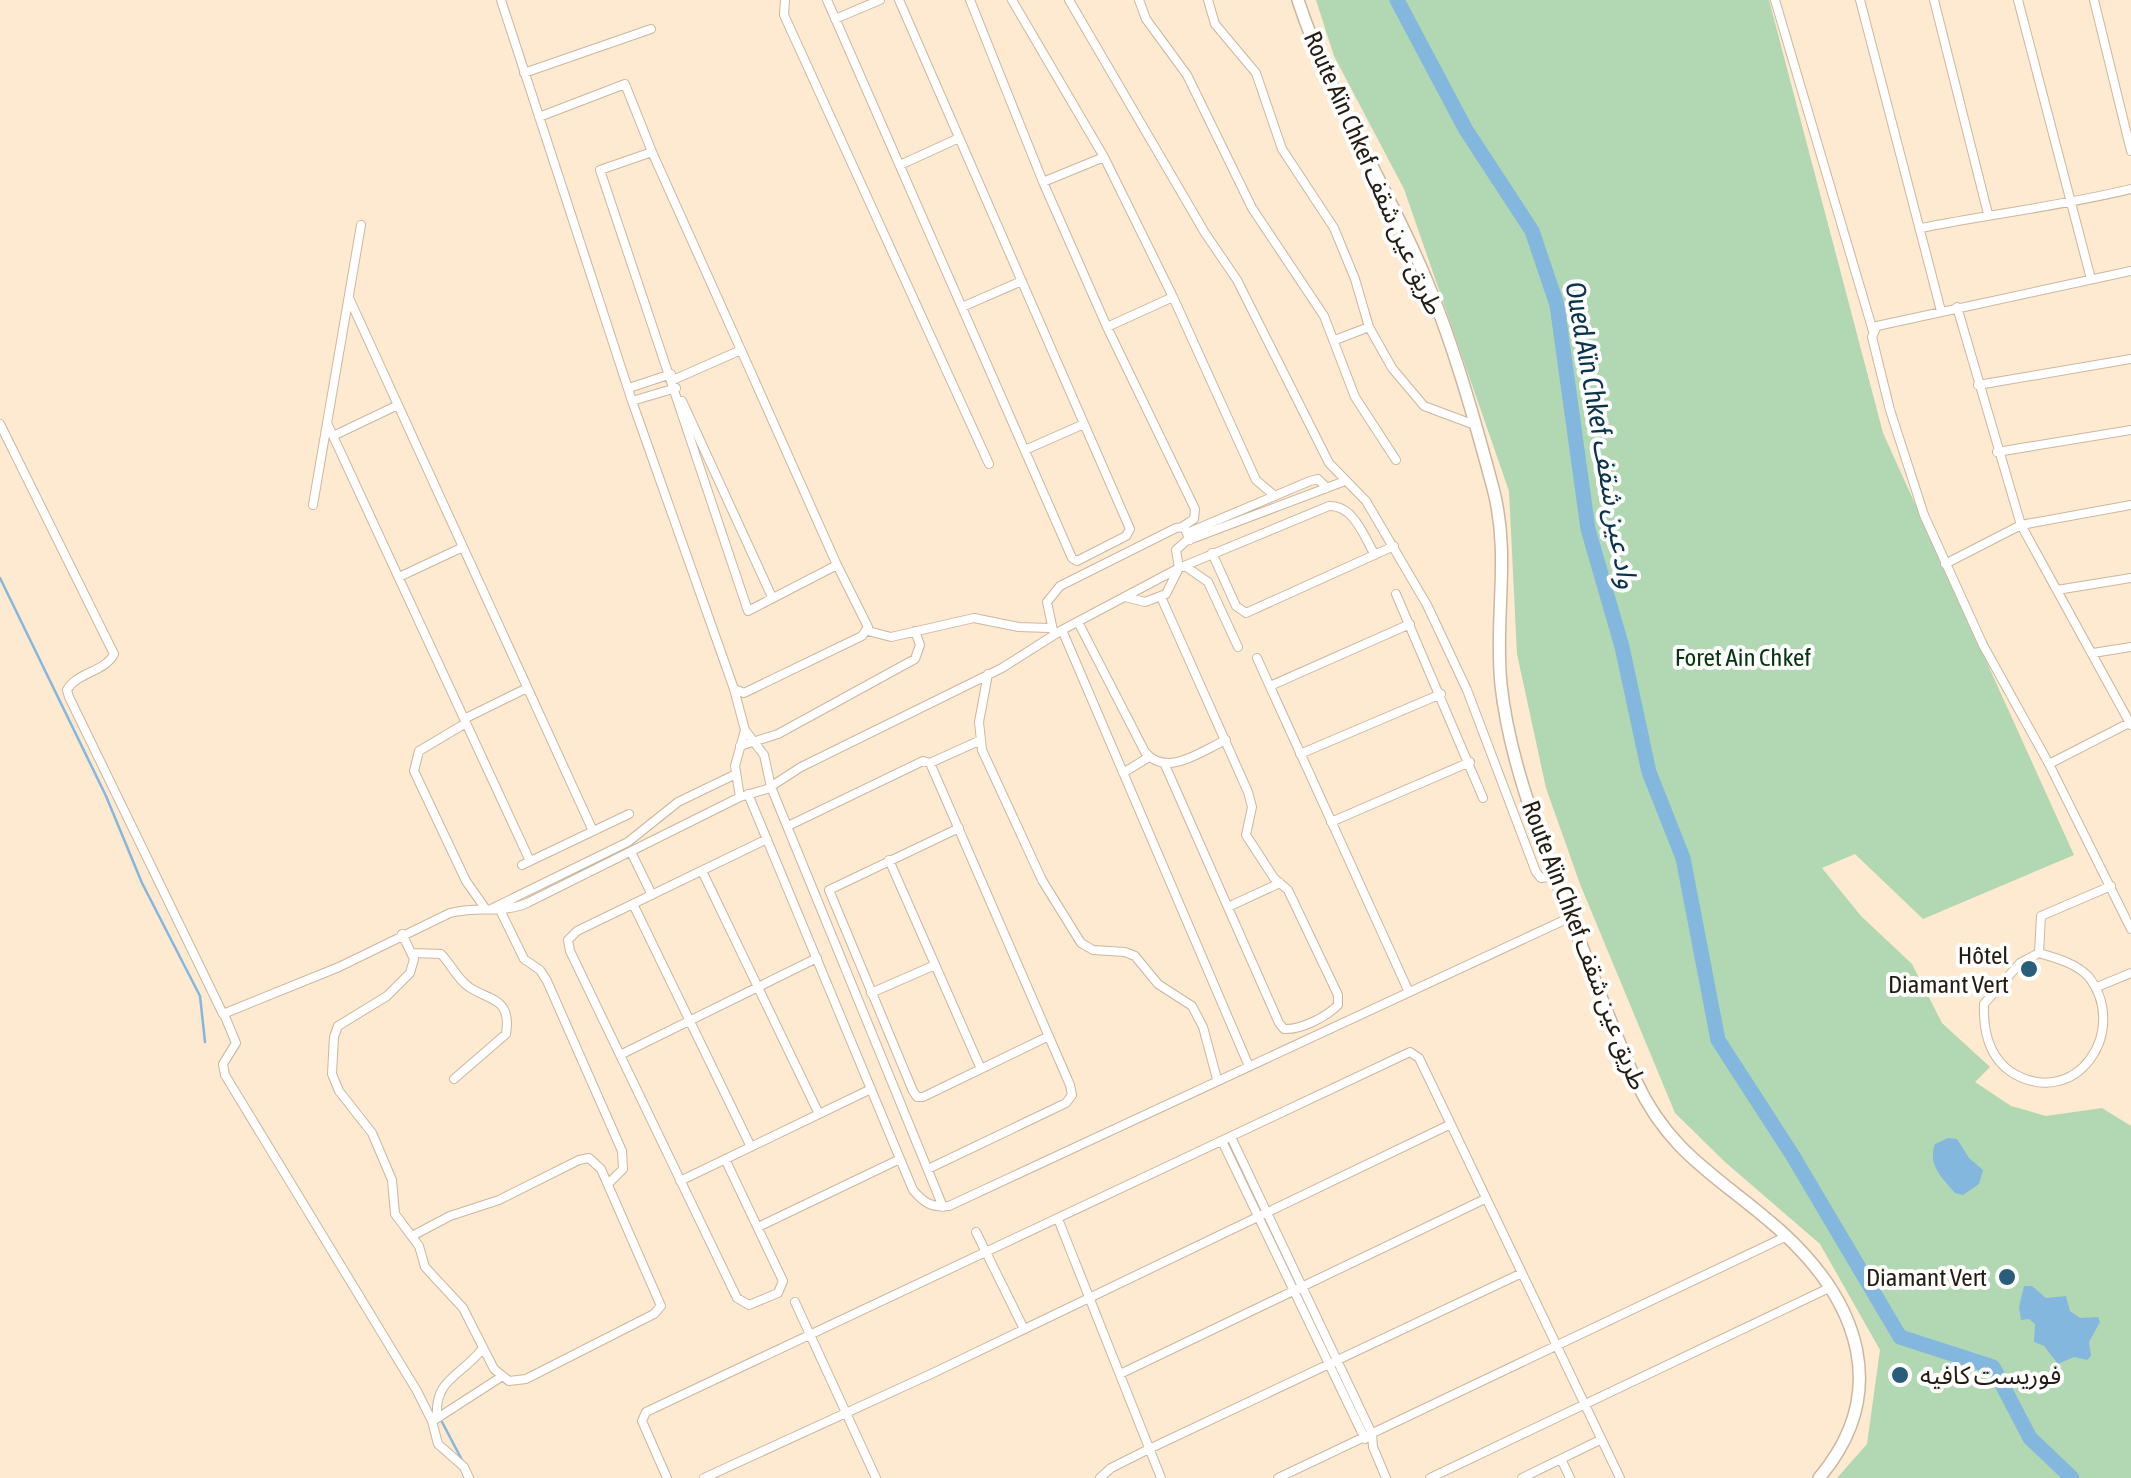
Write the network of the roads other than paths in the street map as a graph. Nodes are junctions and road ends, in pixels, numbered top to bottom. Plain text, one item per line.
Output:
1 (501, 0) edge
2 (784, 0) edge
3 (827, 0) edge
4 (880, 0) edge
5 (899, 0) edge
6 (970, 0) edge
7 (1012, 0) edge
8 (1069, 0) edge
9 (1139, 0) edge
10 (1208, 0) edge
11 (1298, 0) edge
12 (1775, 0) edge
13 (1860, 0) edge
14 (1934, 0) edge
15 (2018, 0) edge
16 (2094, 0) edge
17 (835, 20) junction
18 (651, 29) dead end
19 (524, 73) junction
20 (539, 117) junction
21 (960, 138) junction
22 (2131, 150) edge
23 (652, 152) junction
24 (1104, 157) junction
25 (900, 165) junction
26 (1043, 182) junction
27 (2131, 189) edge
28 (2071, 204) junction
29 (1988, 214) junction
30 (361, 225) dead end
31 (1920, 228) junction
32 (2131, 271) edge
33 (2091, 279) junction
34 (1022, 281) junction
35 (1173, 297) junction
36 (348, 298) junction
37 (962, 307) junction
38 (1956, 308) junction
39 (1941, 311) junction
40 (1107, 327) junction
41 (1369, 327) junction
42 (1873, 331) junction
43 (1335, 340) junction
44 (741, 350) junction
45 (2131, 360) edge
46 (673, 380) junction
47 (1978, 384) junction
48 (629, 388) junction
49 (632, 401) junction
50 (398, 405) junction
51 (327, 423) junction
52 (0, 424) edge
53 (1084, 424) junction
54 (1475, 425) junction
55 (2131, 430) edge
56 (333, 436) junction
57 (1024, 450) junction
58 (1997, 452) junction
59 (1396, 460) dead end
60 (989, 464) dead end
61 (1256, 480) junction
62 (1346, 480) junction
63 (1326, 488) junction
64 (1275, 496) junction
65 (314, 505) dead end
66 (1254, 505) junction
67 (2131, 505) edge
68 (2021, 524) junction
69 (1186, 533) junction
70 (1394, 546) junction
71 (463, 547) junction
72 (1104, 547) junction
73 (1212, 553) junction
74 (1375, 555) junction
75 (1111, 560) junction
76 (1945, 564) junction
77 (836, 565) junction
78 (1182, 567) junction
79 (399, 577) junction
80 (2131, 578) edge
81 (2058, 590) junction
82 (1396, 594) dead end
83 (772, 597) junction
84 (1124, 597) junction
85 (1161, 597) junction
86 (1078, 622) junction
87 (1410, 624) junction
88 (868, 631) junction
89 (915, 631) junction
90 (1055, 631) junction
91 (1238, 647) dead end
92 (2131, 647) edge
93 (2094, 653) junction
94 (1256, 658) dead end
95 (988, 674) junction
96 (1270, 686) junction
97 (527, 688) junction
98 (734, 689) junction
99 (1441, 694) junction
100 (466, 721) junction
101 (2131, 723) edge
102 (745, 730) junction
103 (980, 740) junction
104 (1226, 740) junction
105 (756, 742) junction
106 (740, 746) junction
107 (1300, 754) junction
108 (1148, 757) junction
109 (1470, 762) junction
110 (930, 763) junction
111 (2049, 764) junction
112 (1165, 765) junction
113 (1123, 773) junction
114 (736, 774) junction
115 (771, 787) junction
116 (744, 795) junction
117 (1483, 798) dead end
118 (629, 814) dead end
119 (1331, 822) junction
120 (788, 826) junction
121 (959, 828) junction
122 (594, 831) junction
123 (768, 839) junction
124 (631, 852) junction
125 (889, 860) junction
126 (702, 870) junction
127 (1555, 876) junction
128 (1280, 884) junction
129 (2110, 886) junction
130 (652, 895) junction
131 (634, 904) junction
132 (1228, 907) junction
133 (492, 909) junction
134 (1571, 917) junction
135 (2131, 929) edge
136 (402, 934) junction
137 (412, 953) junction
138 (2039, 953) junction
139 (817, 958) junction
140 (936, 965) junction
141 (2131, 973) edge
142 (758, 987) junction
143 (2097, 987) junction
144 (1408, 990) junction
145 (871, 992) junction
146 (224, 1014) junction
147 (690, 1021) junction
148 (1312, 1021) junction
149 (1317, 1033) junction
150 (1049, 1036) junction
151 (620, 1055) junction
152 (1248, 1064) junction
153 (981, 1069) junction
154 (1216, 1079) junction
155 (454, 1080) dead end
156 (871, 1088) junction
157 (819, 1114) junction
158 (1449, 1125) junction
159 (1226, 1139) junction
160 (750, 1147) junction
161 (900, 1159) junction
162 (725, 1160) junction
163 (928, 1169) junction
164 (680, 1181) junction
165 (608, 1184) junction
166 (1485, 1199) junction
167 (943, 1206) junction
168 (1266, 1213) junction
169 (1257, 1218) junction
170 (1058, 1219) junction
171 (758, 1227) junction
172 (976, 1232) dead end
173 (412, 1236) junction
174 (1786, 1236) junction
175 (986, 1251) junction
176 (1520, 1274) junction
177 (1829, 1288) junction
178 (1298, 1291) junction
179 (1090, 1297) junction
180 (795, 1302) dead end
181 (1024, 1329) junction
182 (811, 1337) junction
183 (1556, 1347) junction
184 (483, 1348) junction
185 (1332, 1362) junction
186 (1120, 1374) junction
187 (501, 1378) junction
188 (1584, 1404) junction
189 (847, 1412) junction
190 (435, 1420) junction
191 (1368, 1436) junction
192 (1600, 1440) junction
193 (1149, 1449) junction
194 (1561, 1459) junction
195 (872, 1477) edge
196 (1435, 1477) edge
197 (469, 1478) edge
198 (667, 1478) edge
199 (704, 1478) edge
200 (1100, 1478) edge
201 (1161, 1478) edge
202 (1278, 1478) edge
203 (1386, 1478) edge
204 (1522, 1478) edge
205 (1570, 1478) edge
206 (1620, 1478) edge
207 (1820, 1478) edge

1 - 19 street
2 - 60 street
3 - 17 street
4 - 17 street
5 - 21 street
6 - 26 street
7 - 24 street
8 - 62 street
9 - 43 street
10 - 41 street
11 - 54 street, Route Aïn Chkef طريق عين شقف
12 - 42 street
13 - 31 street
14 - 29 street
15 - 28 street
16 - 22 street
17 - 25 street
18 - 19 street
19 - 20 street
20 - 23 street
20 - 48 street
21 - 25 street
21 - 34 street
23 - 44 street
23 - 46 street
24 - 26 street
24 - 35 street
25 - 37 street
26 - 40 street
27 - 28 street
28 - 29 street
28 - 33 street
29 - 31 street
30 - 36 street
31 - 39 street
32 - 33 street
33 - 38 street
34 - 37 street
34 - 53 street
35 - 40 street
35 - 61 street
36 - 50 street
36 - 51 street
37 - 57 street
38 - 39 street
38 - 47 street
39 - 42 street
40 - 69 street
41 - 43 street
41 - 54 street
42 - 76 street
43 - 59 street
44 - 46 street
44 - 77 street
45 - 47 street
46 - 48 street
46 - 49 street
46 - 83 street
46 - 83 street
47 - 58 street
48 - 49 street
49 - 98 street
50 - 56 street
50 - 71 street
51 - 56 street
51 - 65 street
52 - 146 street
53 - 57 street
53 - 72 street
54 - 127 street, Route Aïn Chkef طريق عين شقف
55 - 58 street
56 - 79 street
57 - 72 street
58 - 68 street
61 - 64 street
61 - 66 street
62 - 63 street
62 - 70 street
63 - 64 street
63 - 69 street
64 - 66 street
66 - 69 street
67 - 68 street
68 - 76 street
68 - 81 street
69 - 75 street
69 - 78 street
70 - 74 street
70 - 127 street
71 - 79 street
71 - 97 street
72 - 75 street
73 - 74 street
73 - 74 street
73 - 78 street
75 - 90 street
76 - 111 street
77 - 83 street
77 - 88 street
78 - 84 street
78 - 85 street
78 - 91 street
79 - 100 street
80 - 81 street
81 - 93 street
82 - 87 street
84 - 85 street
84 - 86 street
85 - 104 street
86 - 90 street
86 - 108 street
87 - 96 street
87 - 99 street
88 - 89 street
88 - 98 street
89 - 90 street
89 - 105 street
90 - 95 street
90 - 113 street
92 - 93 street
93 - 101 street
94 - 96 street
95 - 103 street
95 - 115 street
96 - 107 street
97 - 100 street
97 - 122 street
98 - 102 street
99 - 107 street
99 - 109 street
100 - 122 street
100 - 133 street
101 - 111 street
102 - 105 street
102 - 106 street
103 - 110 street
103 - 154 street
104 - 112 street
104 - 128 street
105 - 106 street
105 - 115 street
106 - 114 street
107 - 119 street
108 - 112 street
108 - 113 street
109 - 117 street
109 - 119 street
110 - 120 street
110 - 121 street
111 - 129 street
112 - 132 street
113 - 152 street
114 - 116 street
114 - 133 street
115 - 116 street
115 - 120 street
116 - 123 street
116 - 124 street
118 - 122 street
119 - 144 street
120 - 163 street
121 - 125 street
121 - 150 street
123 - 126 street
123 - 139 street
124 - 130 street
124 - 133 street
125 - 140 street
125 - 145 street
126 - 130 street
126 - 142 street
127 - 134 street, Route Aïn Chkef طريق عين شقف
128 - 132 street
128 - 148 street
129 - 135 street
129 - 138 street
130 - 131 street
131 - 147 street
131 - 151 street
132 - 148 street
133 - 136 street
133 - 165 street
134 - 144 street
134 - 174 street, Route Aïn Chkef طريق عين شقف
136 - 137 street
136 - 146 street
137 - 155 street
137 - 173 street
138 - 143 street
138 - 143 street
139 - 142 street
139 - 156 street
140 - 145 street
140 - 153 street
141 - 143 street
142 - 147 street
142 - 157 street
144 - 149 street
145 - 153 street
146 - 190 street
147 - 151 street
147 - 160 street
148 - 149 street
149 - 152 street
150 - 153 street
150 - 163 street
151 - 164 street
152 - 154 street
154 - 167 street
156 - 157 street
156 - 161 street
157 - 160 street
158 - 159 street
158 - 166 street
158 - 168 street
159 - 168 street
159 - 169 street
159 - 170 street
160 - 162 street
161 - 167 street
161 - 171 street
162 - 164 street
162 - 171 street
163 - 167 street
164 - 171 street
165 - 173 street
165 - 187 street
166 - 176 street
166 - 178 street
168 - 169 street
168 - 178 street
169 - 178 street
169 - 179 street
170 - 175 street
170 - 179 street
172 - 175 street
173 - 184 street
174 - 177 street, Route Aïn Chkef طريق عين شقف
174 - 183 street
175 - 181 street
175 - 182 street
176 - 183 street
176 - 185 street
177 - 188 street
177 - 207 street, Route Aïn Chkef طريق عين شقف
178 - 185 street
178 - 186 street
179 - 181 street
179 - 186 street
180 - 182 street
181 - 189 street
182 - 189 street
182 - 198 street
183 - 188 street
183 - 191 street
184 - 187 street
184 - 190 street
185 - 191 street
185 - 193 street
186 - 193 street
187 - 190 street
188 - 192 street
188 - 196 street
189 - 195 street
189 - 199 street
190 - 197 street
191 - 202 street
191 - 203 street
192 - 194 street
192 - 206 street
193 - 200 street
193 - 201 street
194 - 204 street
194 - 205 street

